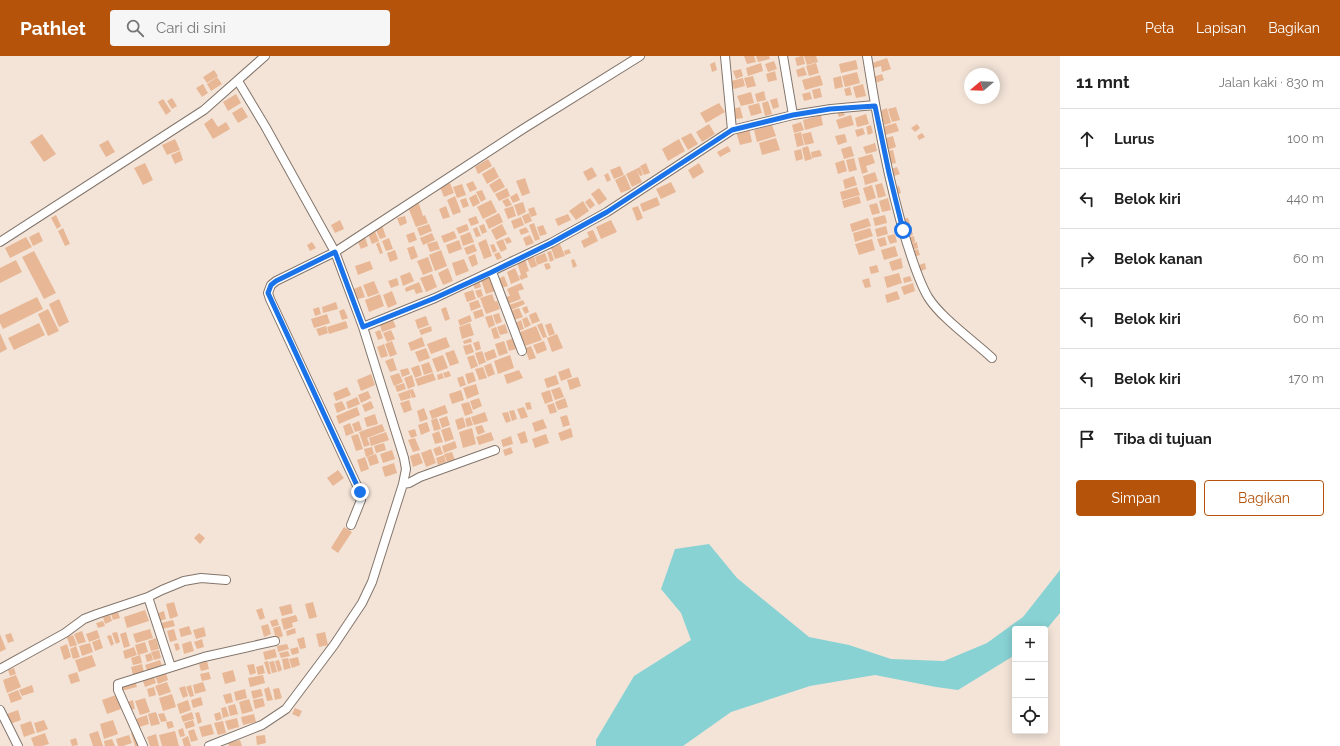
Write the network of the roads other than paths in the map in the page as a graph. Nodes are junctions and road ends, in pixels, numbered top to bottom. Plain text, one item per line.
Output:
1 (265, 56) edge
2 (640, 56) edge
3 (724, 56) edge
4 (784, 56) edge
5 (867, 56) edge
6 (238, 81) junction
7 (875, 106) junction
8 (793, 115) junction
9 (732, 130) junction
10 (0, 242) edge
11 (333, 248) junction
12 (492, 272) junction
13 (363, 327) junction
14 (522, 351) dead end
15 (992, 358) dead end
16 (495, 450) dead end
17 (403, 484) junction
18 (351, 524) dead end
19 (226, 580) dead end
20 (148, 597) junction
21 (275, 641) dead end
22 (171, 667) junction
23 (0, 669) edge
24 (0, 710) edge
25 (18, 746) edge
26 (143, 746) edge
27 (209, 746) edge

1 - 6 street
2 - 11 street
3 - 9 street
4 - 8 street
5 - 7 street
6 - 10 street
6 - 11 street
7 - 8 street
7 - 15 street
8 - 9 street
9 - 12 street
11 - 13 street
11 - 18 street
12 - 13 street
12 - 14 street
13 - 17 street
16 - 17 street
17 - 27 street
19 - 20 street
20 - 22 street
20 - 23 street
21 - 22 street
22 - 26 street
24 - 25 street

